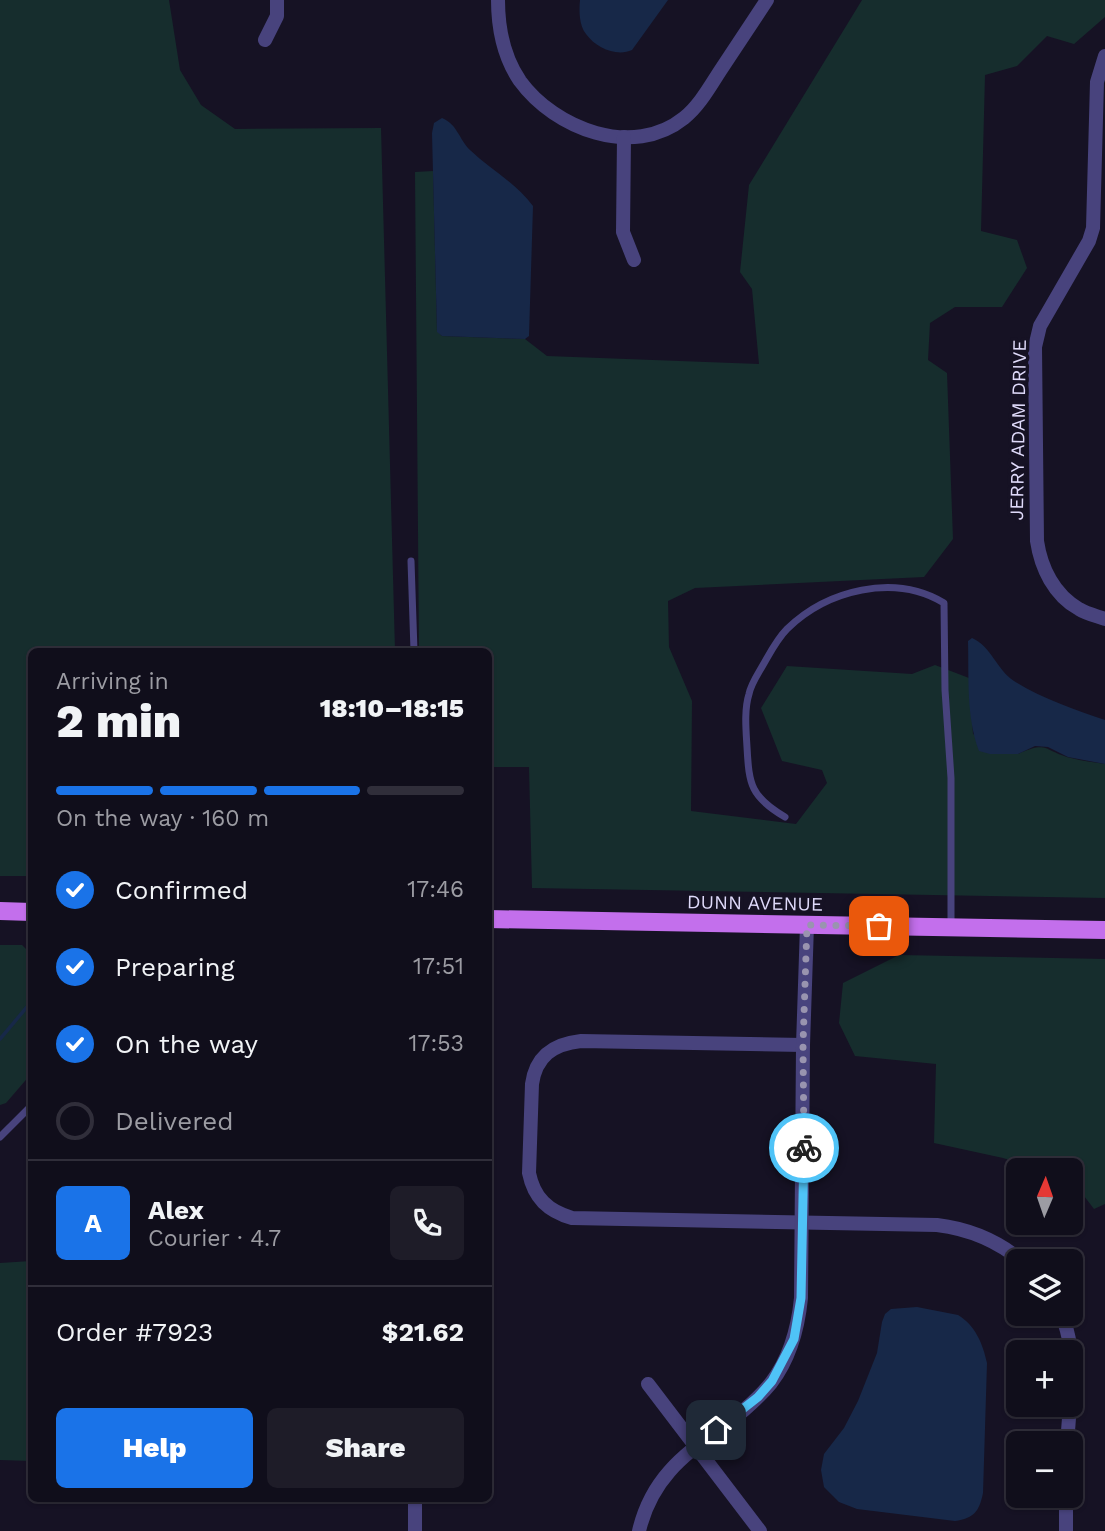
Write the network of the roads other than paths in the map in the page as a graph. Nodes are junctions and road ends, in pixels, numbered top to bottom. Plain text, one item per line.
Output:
1 (277, 0) edge
2 (498, 0) edge
3 (766, 0) edge
4 (265, 40) dead end
5 (1105, 56) edge
6 (624, 137) junction
7 (634, 260) dead end
8 (411, 561) dead end
9 (1105, 619) edge
10 (414, 648) edge
11 (785, 817) dead end
12 (0, 911) edge
13 (28, 912) edge
14 (492, 919) edge
15 (807, 925) junction
16 (951, 927) junction
17 (1105, 930) edge
18 (803, 1045) junction
19 (28, 1109) edge
20 (0, 1137) edge
21 (803, 1223) junction
22 (1006, 1251) edge
23 (648, 1384) dead end
24 (695, 1447) junction
25 (415, 1502) edge
26 (1066, 1508) edge
27 (415, 1531) edge
28 (639, 1531) edge
29 (760, 1531) edge
30 (1066, 1531) edge

1 - 4 street
2 - 6 street
3 - 6 street
5 - 9 street, JERRY ADAM DRIVE
6 - 7 street
8 - 10 lane
11 - 16 lane
12 - 13 main road
14 - 15 main road, DUNN AVENUE
15 - 16 main road, DUNN AVENUE
15 - 18 street
16 - 17 main road, DUNN AVENUE
18 - 21 street
18 - 21 street
19 - 20 lane
21 - 22 street
21 - 24 street
23 - 24 street
24 - 28 street
24 - 29 street
25 - 27 street
26 - 30 street

